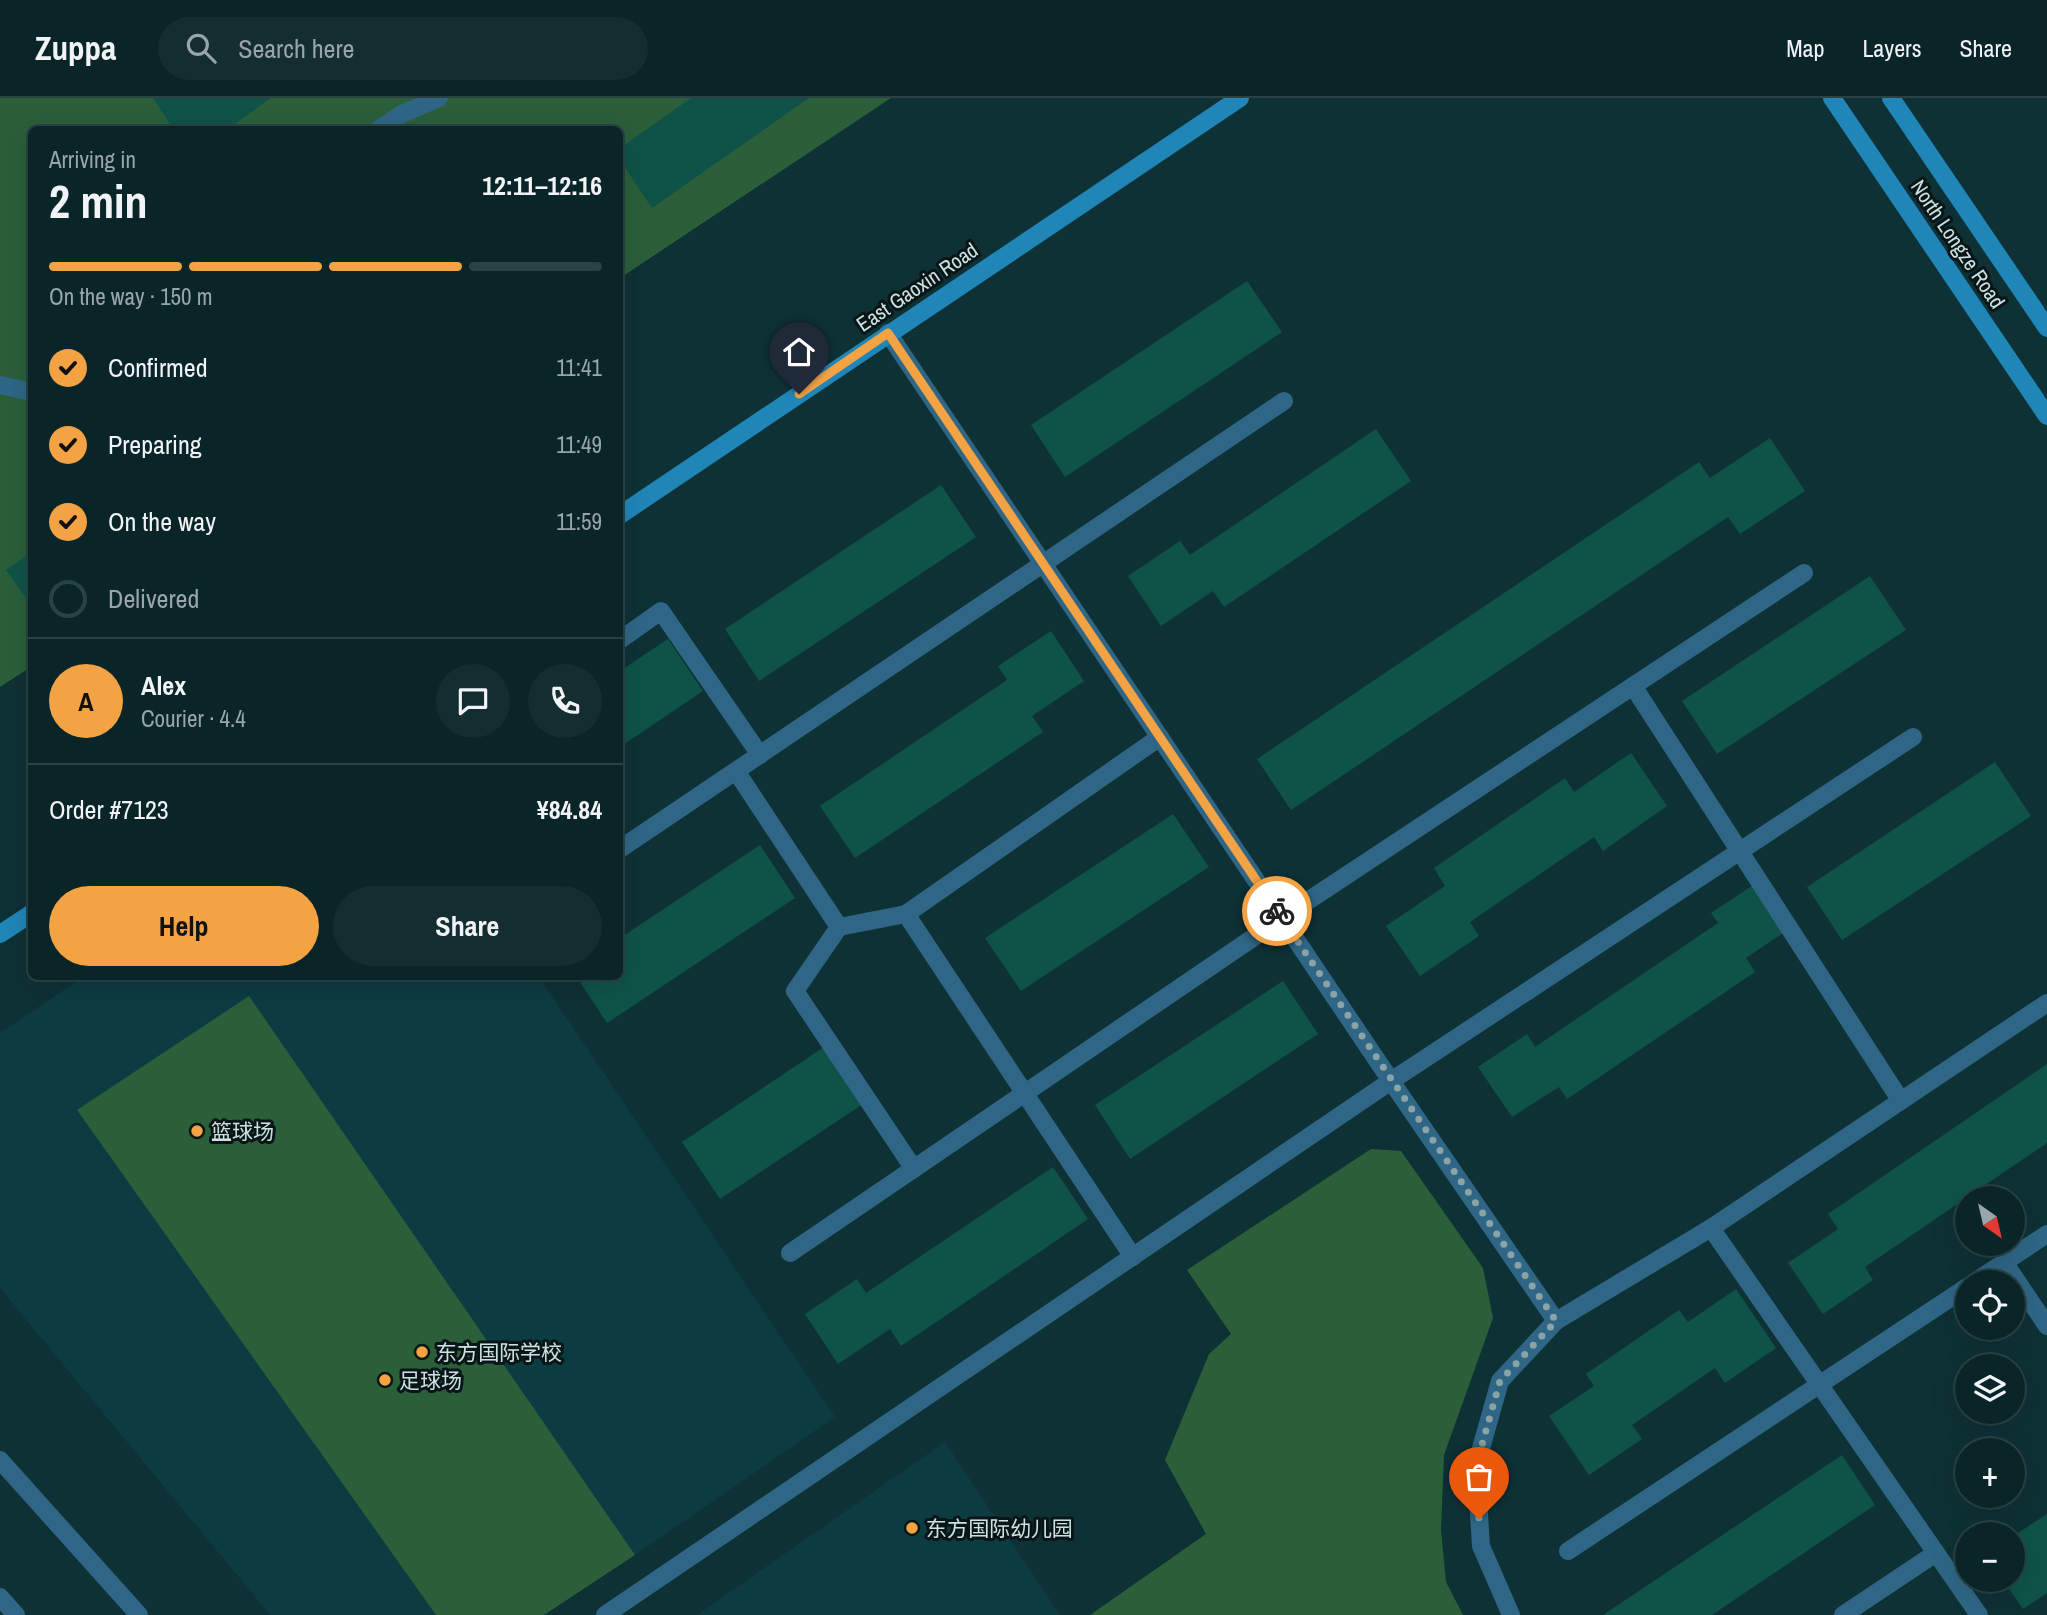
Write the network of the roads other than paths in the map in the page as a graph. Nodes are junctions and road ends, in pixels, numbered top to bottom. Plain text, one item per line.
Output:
1 (439, 98) edge
2 (1240, 98) edge
3 (1832, 98) edge
4 (1891, 98) edge
5 (384, 126) edge
6 (2047, 327) edge
7 (888, 333) junction
8 (0, 385) edge
9 (28, 391) edge
10 (1284, 401) dead end
11 (2047, 416) edge
12 (623, 513) edge
13 (1044, 564) junction
14 (1804, 573) dead end
15 (623, 638) edge
16 (1633, 686) junction
17 (1160, 737) junction
18 (1913, 737) dead end
19 (760, 755) junction
20 (736, 771) junction
21 (623, 847) edge
22 (1738, 852) junction
23 (906, 914) junction
24 (28, 916) edge
25 (1282, 918) junction
26 (839, 927) junction
27 (0, 934) edge
28 (2047, 1003) edge
29 (1391, 1081) junction
30 (1026, 1093) junction
31 (1900, 1101) junction
32 (914, 1169) junction
33 (1710, 1228) junction
34 (2047, 1234) edge
35 (790, 1253) dead end
36 (1133, 1257) junction
37 (2004, 1262) junction
38 (1992, 1270) edge
39 (1955, 1295) edge
40 (1556, 1321) junction
41 (2047, 1326) edge
42 (1819, 1384) junction
43 (0, 1460) edge
44 (1568, 1551) dead end
45 (1936, 1553) junction
46 (0, 1597) edge
47 (16, 1615) edge
48 (139, 1615) edge
49 (605, 1615) edge
50 (1511, 1615) edge
51 (1843, 1615) edge
52 (1979, 1615) edge

1 - 5 street
2 - 7 main road, East Gaoxin Road
3 - 11 main road, North Longze Road
4 - 6 main road, North Longze Road
7 - 12 main road, East Gaoxin Road
7 - 13 street
8 - 9 street
10 - 13 street
13 - 17 street
13 - 19 street
14 - 16 street
15 - 19 street
16 - 22 street
16 - 25 street
17 - 23 street
17 - 25 street
18 - 22 street
19 - 20 street
20 - 21 street
20 - 26 street
22 - 29 street
22 - 31 street
23 - 26 street
23 - 30 street
24 - 27 main road
25 - 29 street
25 - 30 street
26 - 32 street
28 - 31 street
29 - 36 street
29 - 40 street
30 - 32 street
30 - 36 street
31 - 33 street
32 - 35 street
33 - 40 street
33 - 42 street
34 - 37 street
36 - 49 street
37 - 38 street
37 - 41 street
39 - 42 street
40 - 50 street
42 - 44 street
42 - 45 street
43 - 48 street
45 - 51 street
45 - 52 street
46 - 47 street

